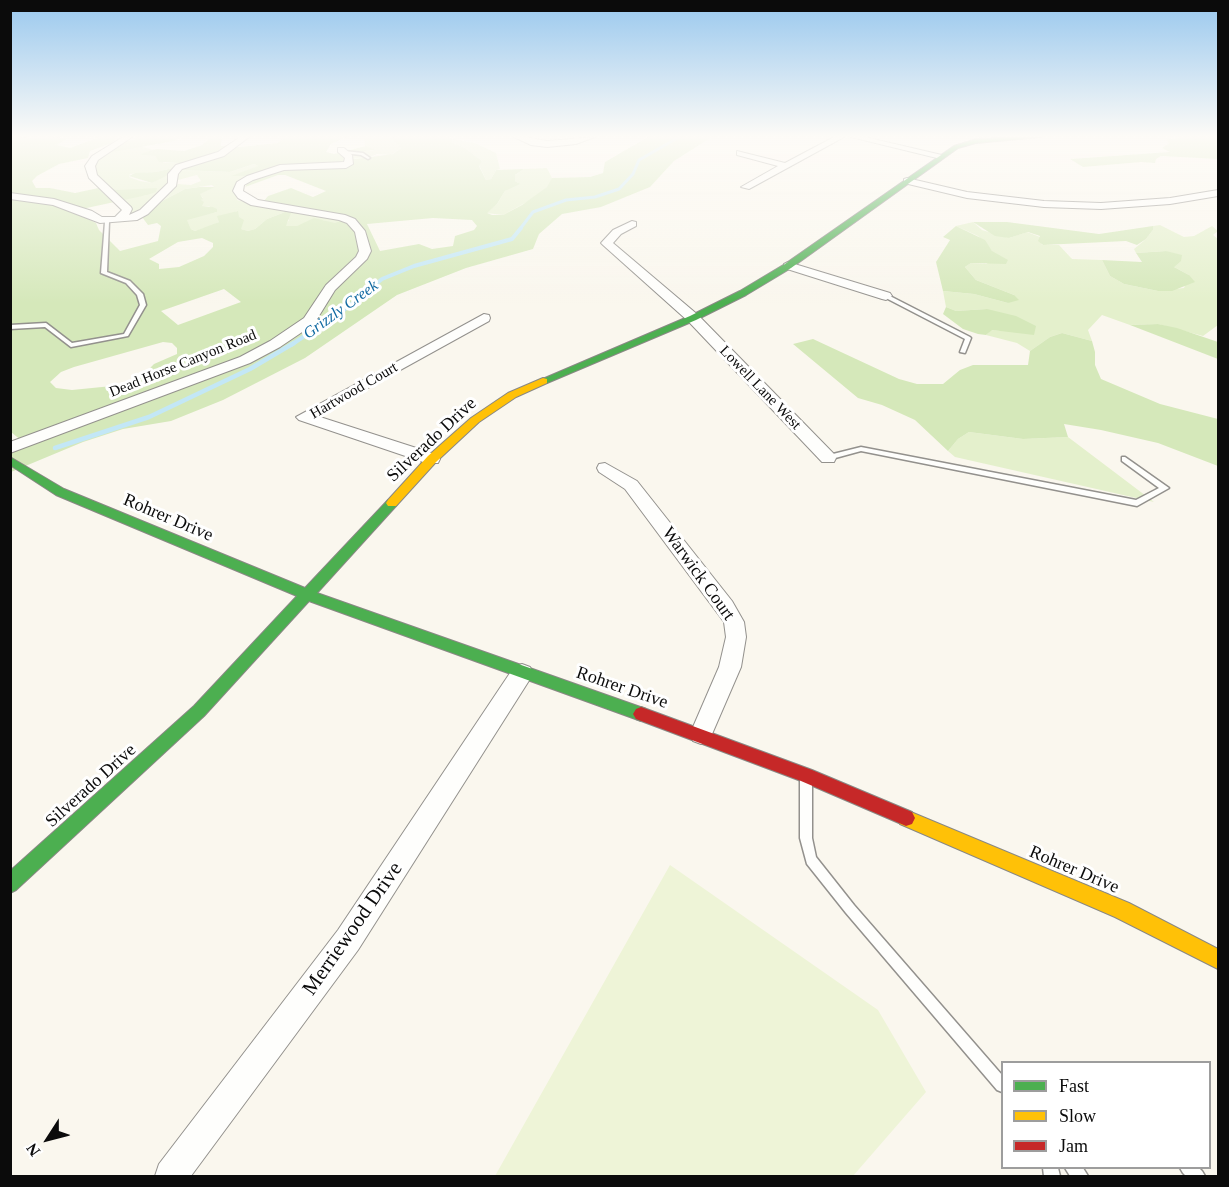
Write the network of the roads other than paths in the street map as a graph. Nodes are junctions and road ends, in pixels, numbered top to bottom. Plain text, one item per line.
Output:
1 (112, 192) edge
2 (164, 192) edge
3 (238, 192) edge
4 (891, 192) edge
5 (956, 192) edge
6 (1218, 194) edge
7 (10, 196) edge
8 (112, 221) junction
9 (632, 224) dead end
10 (788, 266) junction
11 (886, 296) joint
12 (484, 318) dead end
13 (693, 318) junction
14 (10, 327) edge
15 (963, 352) dead end
16 (10, 448) edge
17 (828, 458) joint
18 (432, 459) junction
19 (1125, 459) dead end
20 (10, 460) edge
21 (606, 468) dead end
22 (305, 594) junction
23 (522, 673) junction
24 (701, 734) junction
25 (806, 775) junction
26 (10, 884) edge
27 (1218, 959) edge
28 (1001, 1084) edge
29 (171, 1176) edge

1 - 8 street
2 - 8 street
3 - 16 street, Dead Horse Canyon Road
4 - 10 street, Silverado Drive
5 - 6 street
7 - 8 street
8 - 14 lane
9 - 13 street, Lowell Lane West
10 - 11 street
10 - 13 street, Silverado Drive
11 - 15 lane
12 - 18 street, Hartwood Court
13 - 17 street, Lowell Lane West
13 - 18 street, Silverado Drive
17 - 19 lane
18 - 22 street, Silverado Drive
20 - 22 street, Rohrer Drive
21 - 24 street, Warwick Court
22 - 23 street, Rohrer Drive
22 - 26 street, Silverado Drive
23 - 24 street, Rohrer Drive
23 - 29 street, Merriewood Drive
24 - 25 street, Rohrer Drive
25 - 27 street, Rohrer Drive
25 - 28 lane

